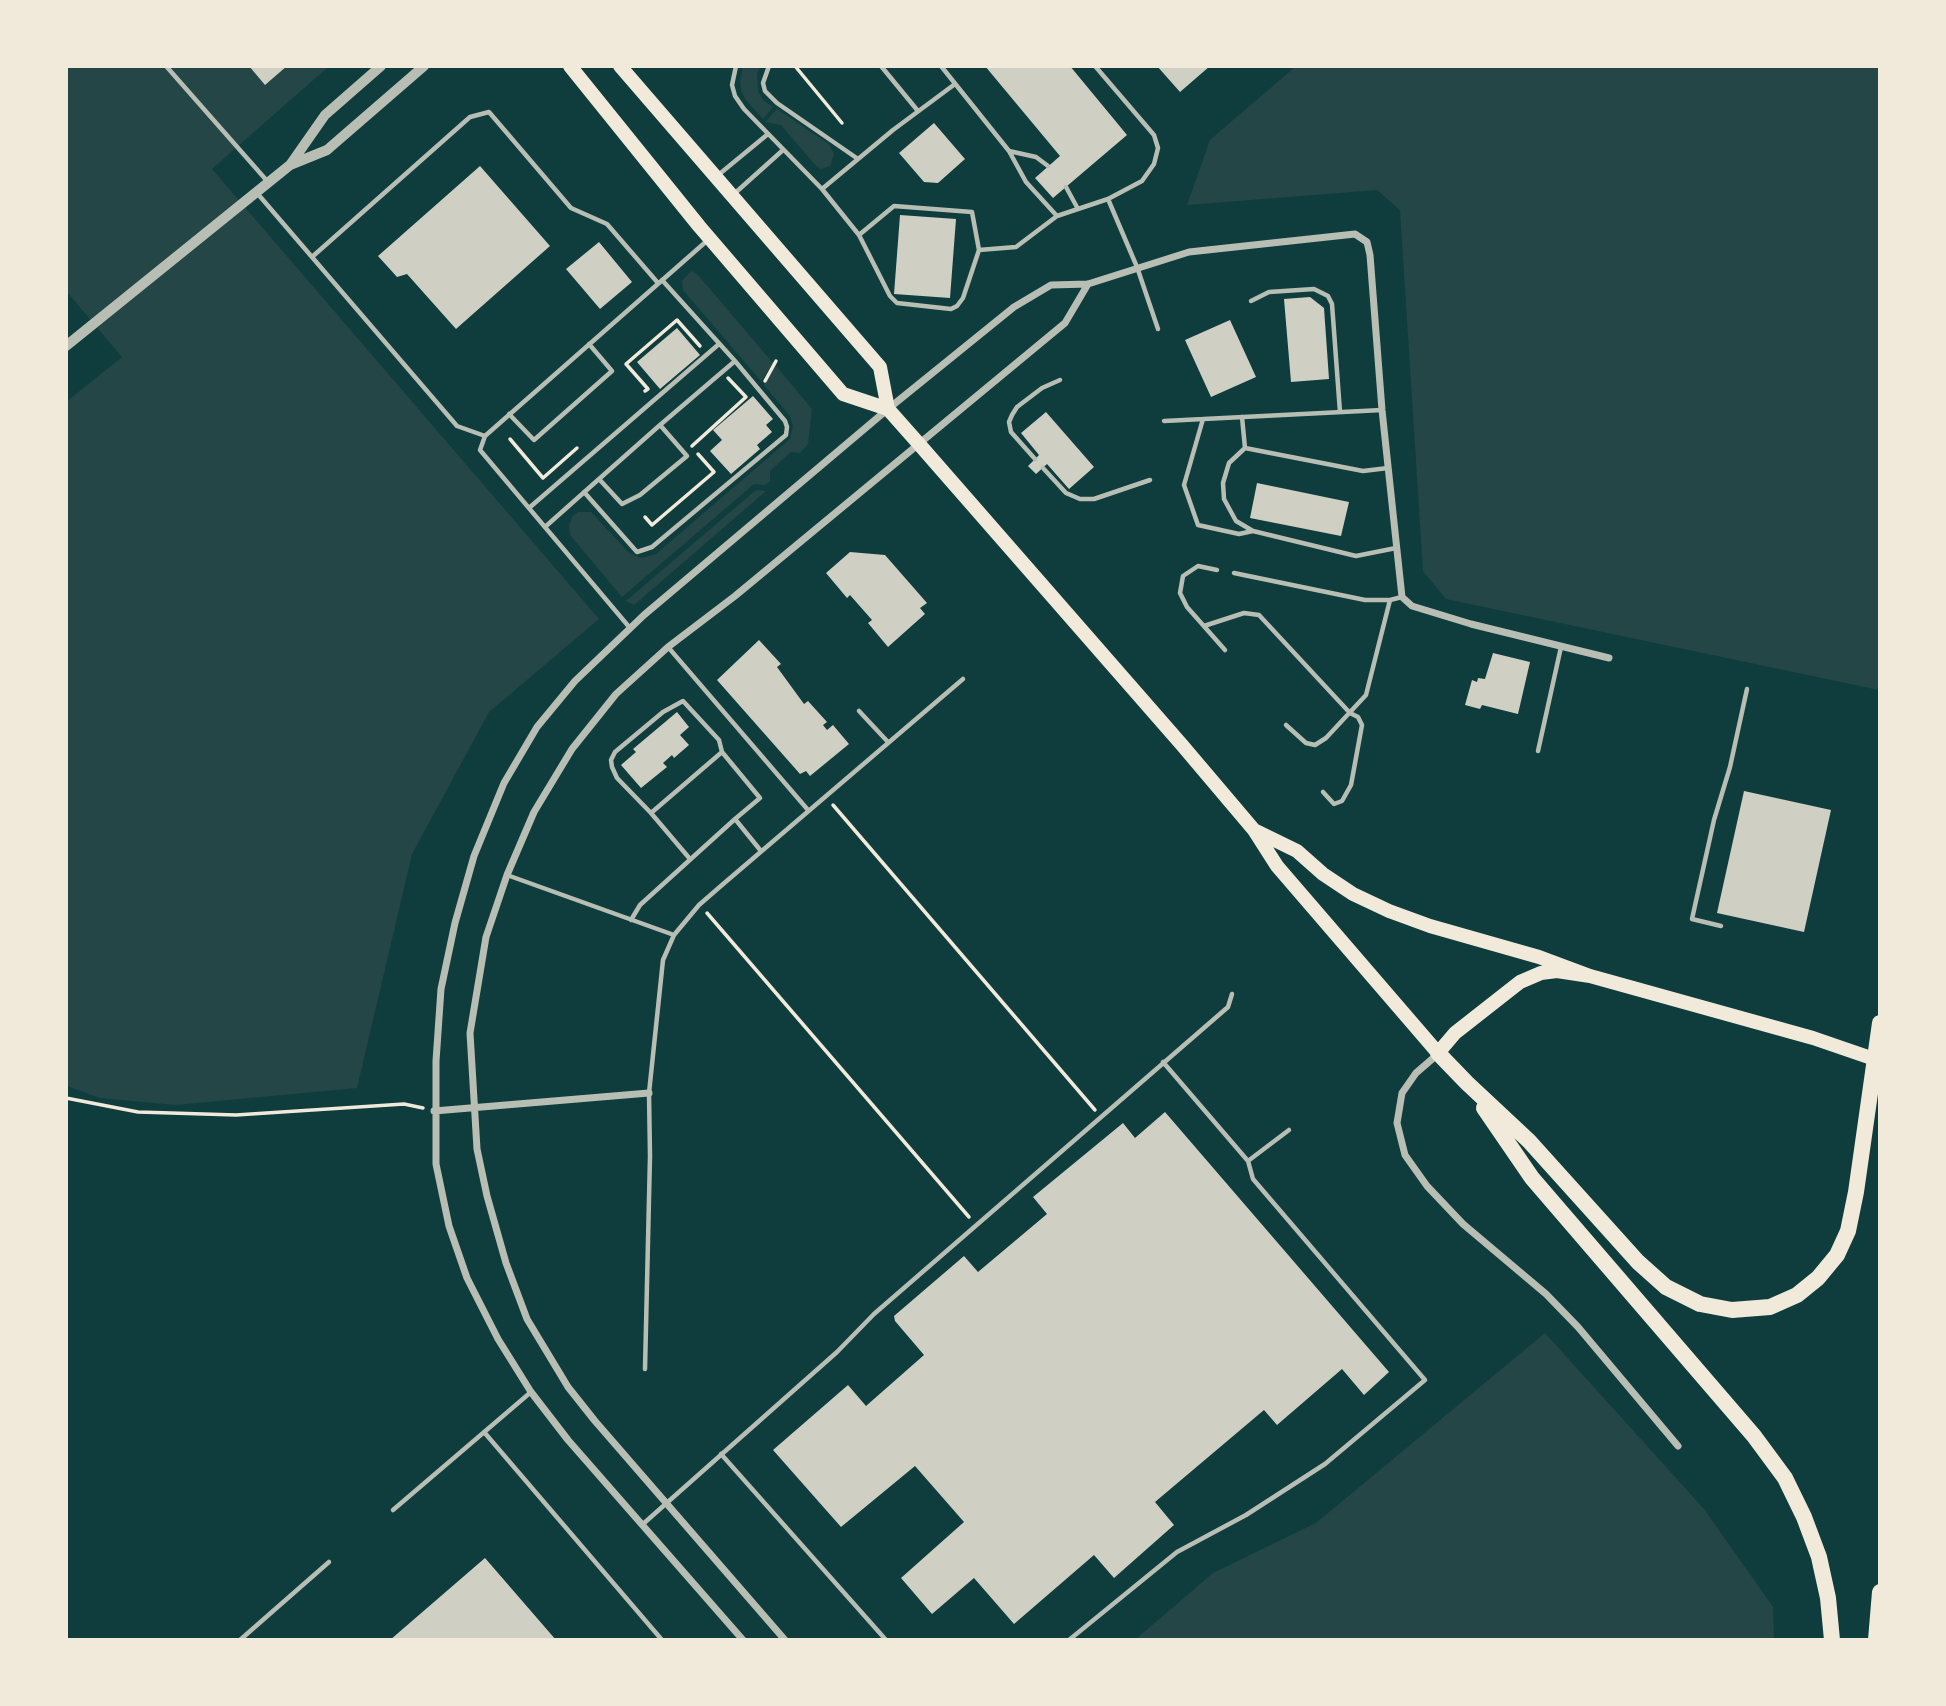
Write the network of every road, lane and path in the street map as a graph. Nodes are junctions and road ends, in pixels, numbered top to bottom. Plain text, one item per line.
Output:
1 (166, 66) edge
2 (381, 66) edge
3 (424, 66) edge
4 (570, 66) edge
5 (620, 66) edge
6 (736, 66) edge
7 (769, 66) edge
8 (795, 66) edge
9 (881, 66) edge
10 (941, 66) edge
11 (1095, 66) edge
12 (955, 84) junction
13 (918, 111) junction
14 (842, 123) dead end
15 (768, 134) junction
16 (783, 150) junction
17 (1009, 151) junction
18 (859, 159) junction
19 (290, 165) junction
20 (1048, 166) dead end
21 (715, 177) junction
22 (268, 183) junction
23 (1066, 187) dead end
24 (822, 189) junction
25 (256, 193) junction
26 (731, 196) junction
27 (1108, 199) junction
28 (1078, 209) junction
29 (1057, 216) junction
30 (859, 235) junction
31 (709, 239) junction
32 (979, 250) junction
33 (312, 257) junction
34 (1138, 267) junction
35 (660, 282) junction
36 (1088, 284) junction
37 (1251, 301) dead end
38 (1158, 329) dead end
39 (68, 342) edge
40 (589, 344) junction
41 (719, 344) junction
42 (707, 354) junction
43 (735, 360) junction
44 (776, 361) dead end
45 (723, 371) junction
46 (1060, 380) dead end
47 (757, 387) junction
48 (746, 397) junction
49 (637, 398) dead end
50 (888, 409) junction
51 (1382, 410) junction
52 (1340, 411) junction
53 (509, 414) junction
54 (1242, 417) junction
55 (1203, 419) junction
56 (1164, 421) dead end
57 (660, 425) junction
58 (485, 436) junction
59 (510, 439) dead end
60 (585, 442) dead end
61 (919, 444) junction
62 (1245, 448) junction
63 (1035, 459) dead end
64 (1043, 468) dead end
65 (1388, 468) junction
66 (599, 479) junction
67 (1150, 480) dead end
68 (584, 492) junction
69 (529, 508) junction
70 (645, 517) dead end
71 (545, 527) junction
72 (1254, 531) junction
73 (1396, 548) junction
74 (1217, 570) dead end
75 (1234, 573) dead end
76 (1402, 597) junction
77 (1390, 600) junction
78 (1204, 626) junction
79 (630, 628) junction
80 (668, 647) junction
81 (1561, 647) junction
82 (1224, 650) dead end
83 (1609, 659) dead end
84 (963, 678) dead end
85 (1747, 690) dead end
86 (859, 711) dead end
87 (1350, 713) junction
88 (1286, 725) dead end
89 (888, 742) junction
90 (1538, 751) dead end
91 (722, 752) junction
92 (1323, 792) dead end
93 (833, 805) dead end
94 (808, 810) junction
95 (651, 813) junction
96 (735, 819) junction
97 (1254, 830) junction
98 (761, 851) junction
99 (690, 859) junction
100 (508, 874) junction
101 (708, 913) dead end
102 (631, 920) junction
103 (1721, 926) dead end
104 (674, 934) junction
105 (1590, 975) junction
106 (1232, 994) dead end
107 (1880, 1023) edge
108 (1438, 1053) junction
109 (1880, 1060) edge
110 (1163, 1062) junction
111 (1467, 1083) junction
112 (649, 1093) junction
113 (66, 1098) edge
114 (473, 1108) junction
115 (434, 1111) junction
116 (1100, 1116) junction
117 (1289, 1130) dead end
118 (1248, 1161) junction
119 (976, 1226) junction
120 (646, 1369) dead end
121 (531, 1392) junction
122 (484, 1432) junction
123 (1678, 1446) dead end
124 (721, 1454) junction
125 (666, 1503) junction
126 (393, 1510) dead end
127 (643, 1524) junction
128 (329, 1562) dead end
129 (1880, 1592) edge
130 (240, 1640) edge
131 (662, 1640) edge
132 (743, 1640) edge
133 (785, 1640) edge
134 (886, 1640) edge
135 (1069, 1640) edge
136 (1832, 1640) edge
137 (1876, 1640) edge

1 - 22 lane
2 - 19 street
3 - 19 street
4 - 31 main road
5 - 21 main road
6 - 15 lane
7 - 18 lane
8 - 14 path
9 - 13 lane
10 - 12 lane
11 - 27 lane
12 - 13 lane
12 - 17 lane
13 - 18 lane
15 - 16 lane
15 - 21 lane
16 - 24 lane
16 - 26 lane
17 - 20 lane
17 - 29 lane
18 - 24 lane
19 - 22 street
21 - 26 main road
22 - 25 street
23 - 28 lane
24 - 30 lane
25 - 33 lane
25 - 39 street
26 - 50 main road
27 - 28 lane
27 - 34 lane
28 - 29 lane
29 - 32 lane
30 - 32 lane
30 - 32 lane
31 - 35 lane
31 - 50 main road
33 - 35 lane
33 - 58 lane
34 - 36 street
34 - 38 lane
34 - 51 street
35 - 40 lane
35 - 41 lane
36 - 50 street
36 - 61 street
37 - 52 lane
40 - 53 lane
40 - 53 lane
41 - 42 lane
41 - 43 lane
42 - 49 path
42 - 69 lane
43 - 45 lane
43 - 47 lane
44 - 47 path
45 - 48 path
45 - 57 lane
46 - 63 lane
47 - 48 path
47 - 68 lane
48 - 70 path
50 - 61 main road
50 - 79 street
51 - 52 lane
51 - 65 street
52 - 54 lane
53 - 58 lane
54 - 55 lane
54 - 62 lane
55 - 56 lane
55 - 72 lane
57 - 66 lane
57 - 66 lane
58 - 69 lane
59 - 60 path
61 - 80 street
61 - 97 main road
62 - 65 lane
62 - 72 lane
64 - 67 lane
65 - 73 street
66 - 68 lane
68 - 71 lane
69 - 71 lane
71 - 79 lane
72 - 73 lane
73 - 76 street
74 - 78 lane
75 - 77 lane
76 - 77 lane
76 - 81 street
77 - 87 lane
78 - 82 lane
78 - 87 lane
79 - 115 street
80 - 94 lane
80 - 100 street
81 - 83 street
81 - 90 lane
84 - 89 lane
85 - 103 lane
86 - 89 lane
87 - 88 lane
87 - 92 lane
89 - 94 lane
91 - 95 lane
91 - 95 lane
91 - 96 lane
93 - 116 path
94 - 98 lane
95 - 99 lane
96 - 98 lane
96 - 99 lane
97 - 105 main road
97 - 108 main road
98 - 104 lane
99 - 102 lane
100 - 102 lane
100 - 114 street
101 - 119 path
102 - 104 lane
104 - 112 lane
105 - 108 main road
105 - 109 main road
106 - 110 lane
107 - 111 highway
108 - 111 highway
108 - 123 street
110 - 116 lane
110 - 118 lane
111 - 136 highway
112 - 114 street
112 - 120 lane
113 - 115 path
114 - 115 street
114 - 125 street
115 - 121 street
116 - 119 lane
117 - 118 lane
118 - 135 lane
119 - 124 lane
121 - 122 lane
121 - 127 street
122 - 126 lane
122 - 131 lane
124 - 125 lane
124 - 134 lane
125 - 127 lane
125 - 133 street
127 - 132 street
128 - 130 lane
129 - 137 highway

